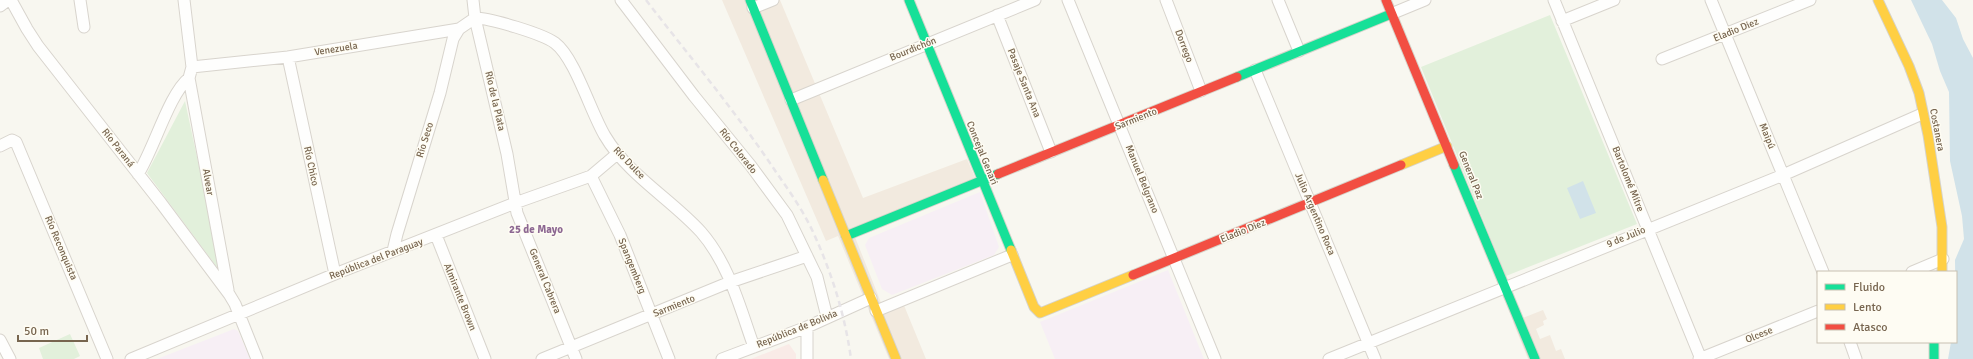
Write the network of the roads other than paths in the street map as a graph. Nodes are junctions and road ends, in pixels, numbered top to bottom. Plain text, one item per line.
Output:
1 (9, 0) edge
2 (80, 0) edge
3 (184, 0) edge
4 (473, 0) edge
5 (621, 0) edge
6 (773, 0) edge
7 (910, 0) edge
8 (1035, 0) edge
9 (1068, 0) edge
10 (1166, 0) edge
11 (1278, 0) edge
12 (1386, 0) edge
13 (1425, 0) edge
14 (1554, 0) edge
15 (1614, 0) edge
16 (1711, 0) edge
17 (1810, 0) edge
18 (1878, 0) edge
19 (752, 4) edge
20 (0, 6) edge
21 (1391, 14) junction
22 (997, 15) junction
23 (475, 18) junction
24 (1562, 21) junction
25 (84, 27) dead end
26 (459, 29) junction
27 (1725, 35) junction
28 (927, 44) junction
29 (1300, 51) junction
30 (288, 57) junction
31 (1662, 59) dead end
32 (1255, 70) junction
33 (191, 72) junction
34 (1202, 91) junction
35 (790, 100) junction
36 (1922, 114) junction
37 (1120, 125) junction
38 (0, 146) edge
39 (1447, 146) junction
40 (1051, 152) junction
41 (617, 154) junction
42 (138, 174) junction
43 (1783, 175) junction
44 (590, 176) junction
45 (982, 181) junction
46 (515, 203) junction
47 (1310, 204) junction
48 (1648, 228) junction
49 (436, 235) junction
50 (846, 236) junction
51 (393, 251) junction
52 (1012, 255) junction
53 (807, 256) junction
54 (1174, 259) junction
55 (1943, 259) junction
56 (1823, 271) edge
57 (1914, 271) edge
58 (1942, 271) edge
59 (334, 274) junction
60 (730, 282) junction
61 (1505, 287) junction
62 (229, 294) junction
63 (871, 298) junction
64 (876, 311) junction
65 (1817, 311) edge
66 (1038, 312) joint
67 (239, 315) junction
68 (651, 315) junction
69 (827, 317) junction
70 (807, 327) junction
71 (0, 340) edge
72 (1368, 342) junction
73 (1850, 343) edge
74 (1934, 343) edge
75 (571, 347) junction
76 (754, 347) junction
77 (10, 359) edge
78 (107, 359) edge
79 (131, 359) edge
80 (257, 359) edge
81 (485, 359) edge
82 (542, 359) edge
83 (576, 359) edge
84 (669, 359) edge
85 (722, 359) edge
86 (807, 359) edge
87 (896, 359) edge
88 (1215, 359) edge
89 (1329, 359) edge
90 (1375, 359) edge
91 (1535, 359) edge
92 (1700, 359) edge
93 (1856, 359) edge
94 (1934, 359) edge

1 - 20 street
1 - 42 street, Río Paraná
2 - 25 street
3 - 33 street, Alvear
4 - 23 street, Río de la Plata
5 - 53 street, Río Colorado
6 - 19 street
7 - 28 street, Concejal Genari
8 - 22 street, Bourdichón
9 - 37 street, Manuel Belgrano
10 - 34 street, Dorrego
11 - 29 street
12 - 21 street, General Paz
13 - 21 street, Sarmiento
14 - 24 street, Bartolomé Mitre
15 - 24 street
16 - 27 street, Maipú
17 - 27 street, Eladio Diez
18 - 36 street, Costanera
19 - 35 street
21 - 29 street, Sarmiento
21 - 39 street, General Paz
22 - 28 street, Bourdichón
22 - 40 street, Pasaje Santa Ana
23 - 26 street, Venezuela
23 - 41 street, Río Dulce
23 - 46 street, Río de la Plata
24 - 48 street, Bartolomé Mitre
26 - 30 street, Venezuela
26 - 51 street, Río Seco
27 - 31 street, Eladio Diez
27 - 43 street, Maipú
28 - 35 street, Bourdichón
28 - 45 street, Concejal Genari
29 - 32 street, Sarmiento
30 - 33 street, Venezuela
30 - 59 street, Río Chico
32 - 34 street, Sarmiento
32 - 47 street, Julio Argentino Roca
33 - 42 street
33 - 62 street, Alvear
34 - 37 street, Sarmiento
35 - 50 street
36 - 43 street, 9 de Julio
36 - 55 street, Costanera
37 - 40 street, Sarmiento
37 - 54 street, Manuel Belgrano
38 - 78 street, Río Reconquista
39 - 47 street, Eladio Diez
39 - 61 street, General Paz
40 - 45 street, Sarmiento
41 - 44 street, República del Paraguay
41 - 60 street, Río Dulce
42 - 62 street, Río Paraná
43 - 48 street, 9 de Julio
43 - 56 street, Maipú
44 - 46 street, República del Paraguay
44 - 68 street, Spangemberg
45 - 50 street, Sarmiento
45 - 52 street, Concejal Genari
46 - 49 street, República del Paraguay
46 - 75 street, General Cabrera
47 - 54 street, Eladio Diez
47 - 72 street, Julio Argentino Roca
48 - 61 street, 9 de Julio
48 - 92 street, Bartolomé Mitre
49 - 51 street, República del Paraguay
49 - 81 street, Almirante Brown
50 - 63 street
51 - 59 street, República del Paraguay
52 - 64 street
52 - 66 street, Concejal Genari
53 - 60 street, Sarmiento
53 - 69 street, Río Colorado
54 - 66 street, Eladio Diez
54 - 88 street, Manuel Belgrano
55 - 57 street
55 - 58 street, Costanera
59 - 67 street, República del Paraguay
60 - 68 street, Sarmiento
60 - 76 street, Río Dulce
61 - 72 street, 9 de Julio
61 - 91 street, General Paz
62 - 67 street, Alvear
63 - 64 street
63 - 69 street, República de Bolivia
64 - 87 street
65 - 92 street, Olcese
67 - 79 street, República del Paraguay
67 - 80 street, Alvear
68 - 75 street, Sarmiento
68 - 84 street, Spangemberg
69 - 70 street, República de Bolivia
70 - 76 street, República de Bolivia
70 - 86 street
71 - 77 street
72 - 89 street, 9 de Julio
72 - 90 street, Julio Argentino Roca
73 - 93 street
74 - 94 street
75 - 82 street, Sarmiento
75 - 83 street, General Cabrera
76 - 85 street, República de Bolivia

